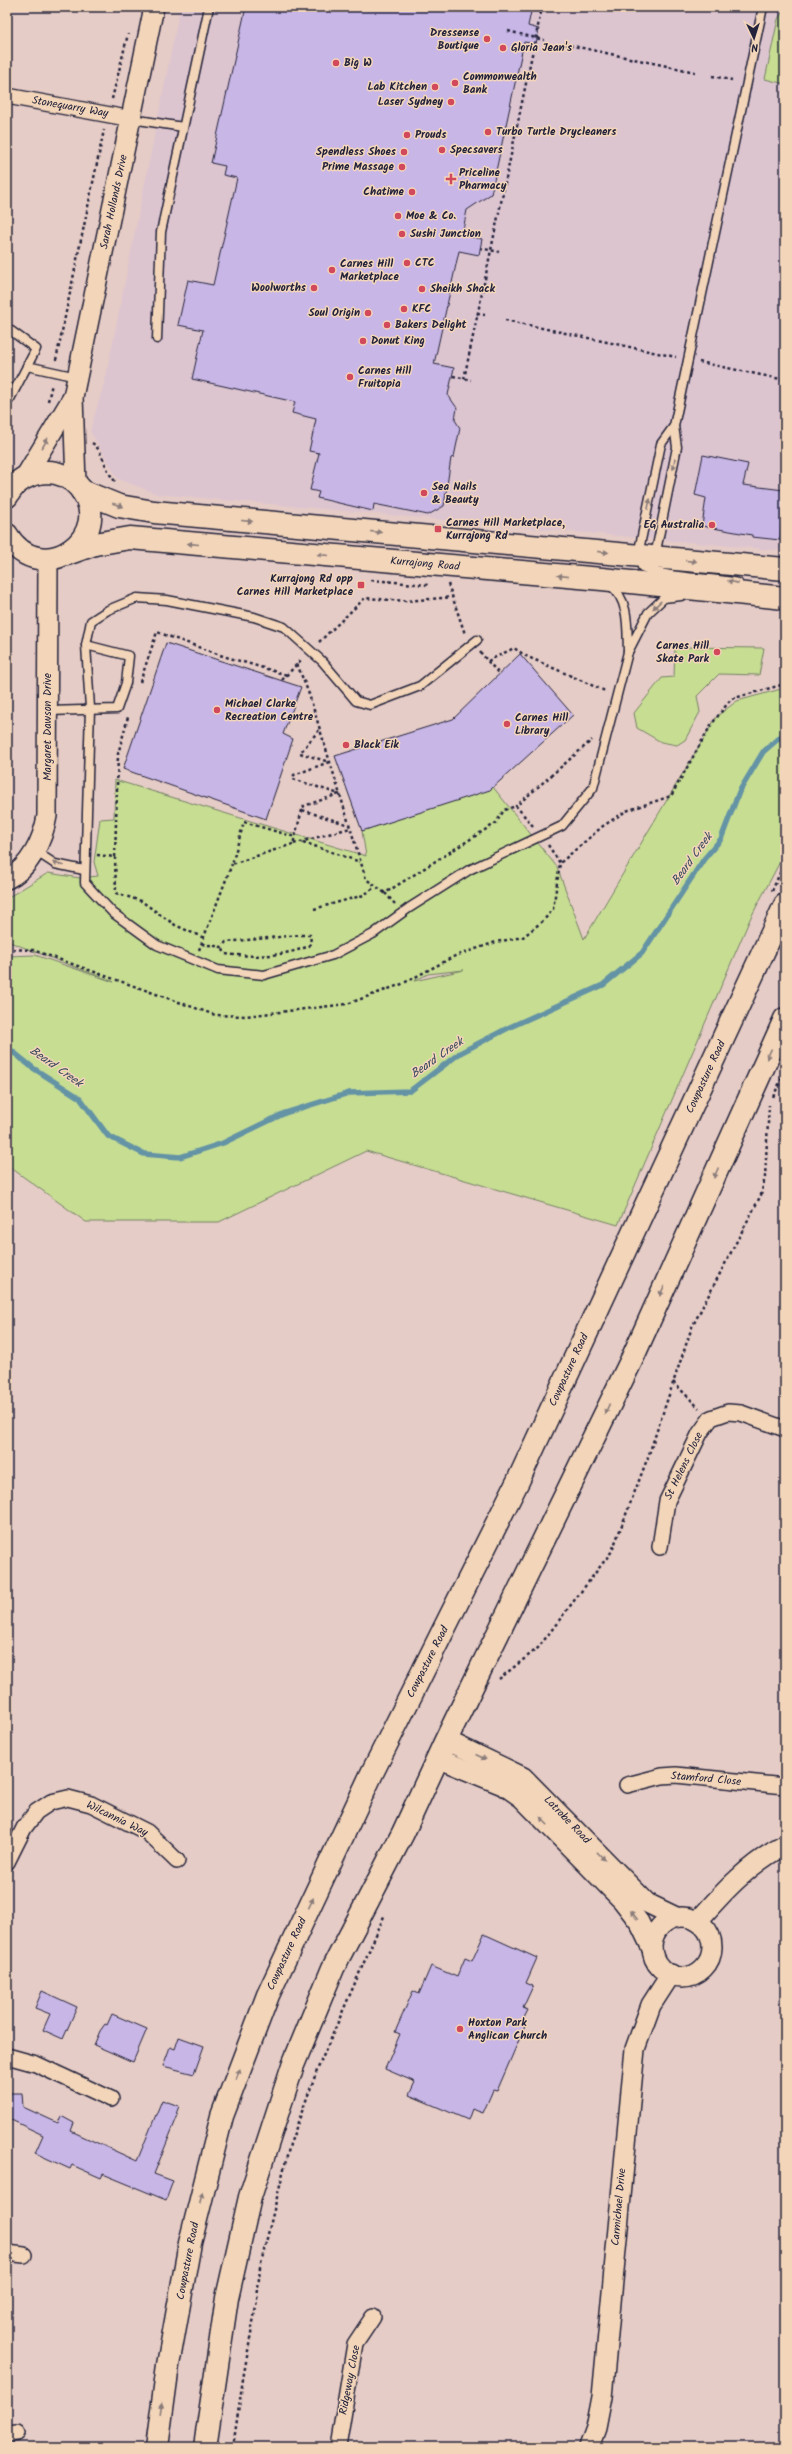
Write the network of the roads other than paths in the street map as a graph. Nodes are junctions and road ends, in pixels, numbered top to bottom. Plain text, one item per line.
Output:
1 (154, 7) edge
2 (209, 7) edge
3 (763, 7) edge
4 (7, 96) edge
5 (132, 119) junction
6 (183, 127) junction
7 (7, 328) edge
8 (157, 339) dead end
9 (27, 366) junction
10 (77, 377) junction
11 (73, 397) junction
12 (7, 398) edge
13 (674, 426) junction
14 (79, 487) junction
15 (12, 488) edge
16 (9, 540) edge
17 (58, 556) junction
18 (638, 556) junction
19 (661, 558) junction
20 (785, 569) edge
21 (602, 579) junction
22 (734, 593) junction
23 (785, 594) edge
24 (785, 598) edge
25 (477, 640) dead end
26 (86, 645) junction
27 (628, 652) junction
28 (90, 708) junction
29 (48, 711) junction
30 (35, 851) junction
31 (84, 870) junction
32 (7, 879) edge
33 (785, 905) edge
34 (785, 1019) edge
35 (785, 1429) edge
36 (660, 1547) dead end
37 (441, 1749) junction
38 (627, 1785) dead end
39 (785, 1786) edge
40 (785, 1844) edge
41 (177, 1861) dead end
42 (7, 1862) edge
43 (676, 1917) junction
44 (698, 1921) junction
45 (652, 1949) junction
46 (671, 1974) junction
47 (7, 2056) edge
48 (111, 2099) dead end
49 (7, 2253) edge
50 (24, 2255) dead end
51 (373, 2317) dead end
52 (157, 2447) edge
53 (205, 2447) edge
54 (338, 2447) edge
55 (589, 2447) edge

1 - 5 street, Sarah Hollands Drive
2 - 6 lane
3 - 13 lane
4 - 5 street, Stonequarry Way
5 - 6 lane
5 - 10 street, Sarah Hollands Drive
6 - 8 lane
7 - 9 lane
9 - 10 lane
9 - 12 lane
10 - 11 street, Sarah Hollands Drive
11 - 14 street, Sarah Hollands Drive
15 -> 11 street, Sarah Hollands Drive
18 -> 13 lane
13 -> 19 lane
14 - 15 main road
14 - 17 main road
14 -> 18 main road
16 - 17 main road
21 -> 17 main road, Kurrajong Road
17 - 29 street, Margaret Dawson Drive
18 - 19 main road
23 -> 18 lane
19 -> 20 main road
21 - 22 main road, Kurrajong Road
21 - 27 lane
22 - 24 main road, Kurrajong Road
22 -> 27 lane
25 - 26 lane
26 - 28 lane
26 - 28 lane
27 - 31 lane
28 - 29 lane
28 - 31 lane
29 - 30 street, Margaret Dawson Drive
31 -> 30 lane
30 - 32 street, Margaret Dawson Drive
52 -> 33 main road, Cowpasture Road
34 -> 37 main road
35 - 36 street, St Helens Close
37 -> 43 street, Latrobe Road
45 -> 37 street, Latrobe Road
37 - 53 main road
38 - 39 street, Stamford Close
40 - 44 street
41 - 42 street, Wilcannia Way
43 - 44 street
43 - 45 street
44 - 46 street
45 - 46 street
46 - 55 street, Carmichael Drive
47 - 48 street
49 - 50 street
51 - 54 street, Ridgeway Close

